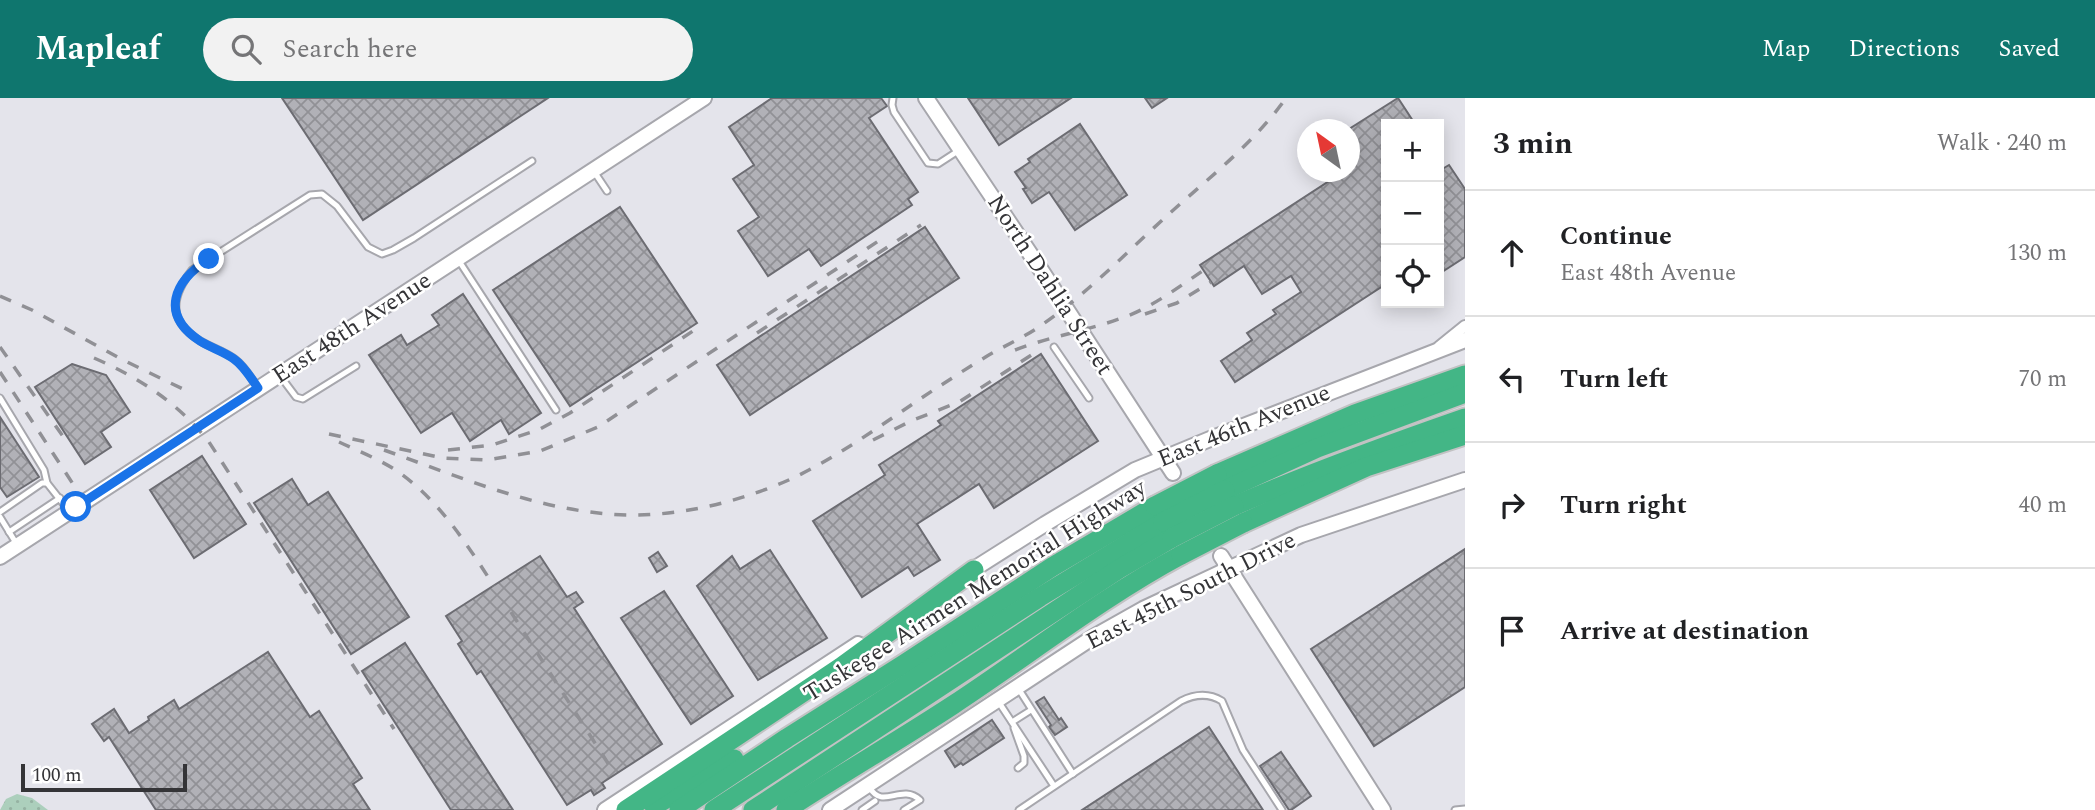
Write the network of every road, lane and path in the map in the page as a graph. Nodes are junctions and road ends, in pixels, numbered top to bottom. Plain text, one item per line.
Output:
1 (704, 98) edge
2 (893, 98) edge
3 (926, 98) edge
4 (961, 149) junction
5 (532, 161) dead end
6 (593, 170) junction
7 (607, 191) dead end
8 (458, 258) junction
9 (1465, 326) edge
10 (1465, 340) edge
11 (1054, 347) dead end
12 (1431, 353) junction
13 (356, 366) dead end
14 (1465, 374) edge
15 (280, 375) junction
16 (258, 388) junction
17 (1465, 393) edge
18 (0, 398) edge
19 (1089, 398) dead end
20 (556, 410) dead end
21 (1465, 418) edge
22 (1465, 435) edge
23 (1163, 457) junction
24 (1173, 473) dead end
25 (1465, 480) edge
26 (47, 483) junction
27 (60, 498) junction
28 (1230, 499) junction
29 (69, 511) junction
30 (0, 515) edge
31 (1168, 530) junction
32 (9, 532) junction
33 (17, 546) junction
34 (1221, 556) dead end
35 (0, 557) edge
36 (1230, 569) junction
37 (974, 570) junction
38 (1017, 687) junction
39 (998, 700) junction
40 (1031, 710) junction
41 (1012, 722) junction
42 (787, 738) junction
43 (1017, 768) dead end
44 (1073, 774) junction
45 (869, 785) junction
46 (1054, 786) junction
47 (893, 804) dead end
48 (1465, 809) edge
49 (605, 810) edge
50 (626, 810) edge
51 (647, 810) edge
52 (679, 810) edge
53 (714, 810) edge
54 (753, 810) edge
55 (786, 810) edge
56 (830, 810) edge
57 (862, 810) edge
58 (904, 810) edge
59 (1018, 810) edge
60 (1282, 810) edge
61 (1383, 810) edge
62 (1455, 810) edge

1 - 6 main road, East 48th Avenue
2 - 4 lane
3 - 4 main road, North Dahlia Street
4 - 23 main road, North Dahlia Street
5 - 16 lane
6 - 7 lane
6 - 8 main road, East 48th Avenue
8 - 15 main road, East 48th Avenue
8 - 20 lane
9 - 12 street, East 46th Avenue
10 - 12 main road
11 - 19 lane
12 - 23 main road, East 46th Avenue
13 - 15 lane
14 - 28 highway, Tuskegee Airmen Memorial Highway
15 - 16 main road, East 48th Avenue
16 - 29 main road, East 48th Avenue
17 - 28 highway
18 - 26 lane
21 - 28 highway
22 - 28 highway, Tuskegee Airmen Memorial Highway
23 - 24 main road, North Dahlia Street
23 - 37 main road, East 46th Avenue
25 - 36 main road, East 45th South Drive
26 - 27 lane
26 - 30 lane
27 - 29 lane
27 - 32 lane
28 - 31 highway, Tuskegee Airmen Memorial Highway, bridge
28 - 31 highway, Tuskegee Airmen Memorial Highway, bridge
29 - 33 main road, East 48th Avenue
30 - 32 lane
31 - 42 highway, Tuskegee Airmen Memorial Highway
31 - 53 highway
31 - 54 highway
31 - 55 highway, Tuskegee Airmen Memorial Highway
32 - 33 lane
33 - 35 main road, East 48th Avenue
34 - 36 main road
36 - 38 main road, East 45th South Drive
36 - 61 main road
37 - 49 main road, East 46th Avenue
37 - 50 highway
38 - 39 main road, East 45th South Drive
38 - 40 lane
39 - 41 lane
39 - 45 main road, East 45th South Drive
40 - 41 lane
40 - 44 lane
41 - 43 lane
41 - 46 lane
42 - 51 highway
42 - 52 highway, Tuskegee Airmen Memorial Highway
44 - 46 lane
44 - 60 lane
45 - 56 main road, East 45th South Drive
45 - 57 lane
46 - 59 lane
47 - 58 lane
48 - 62 lane

